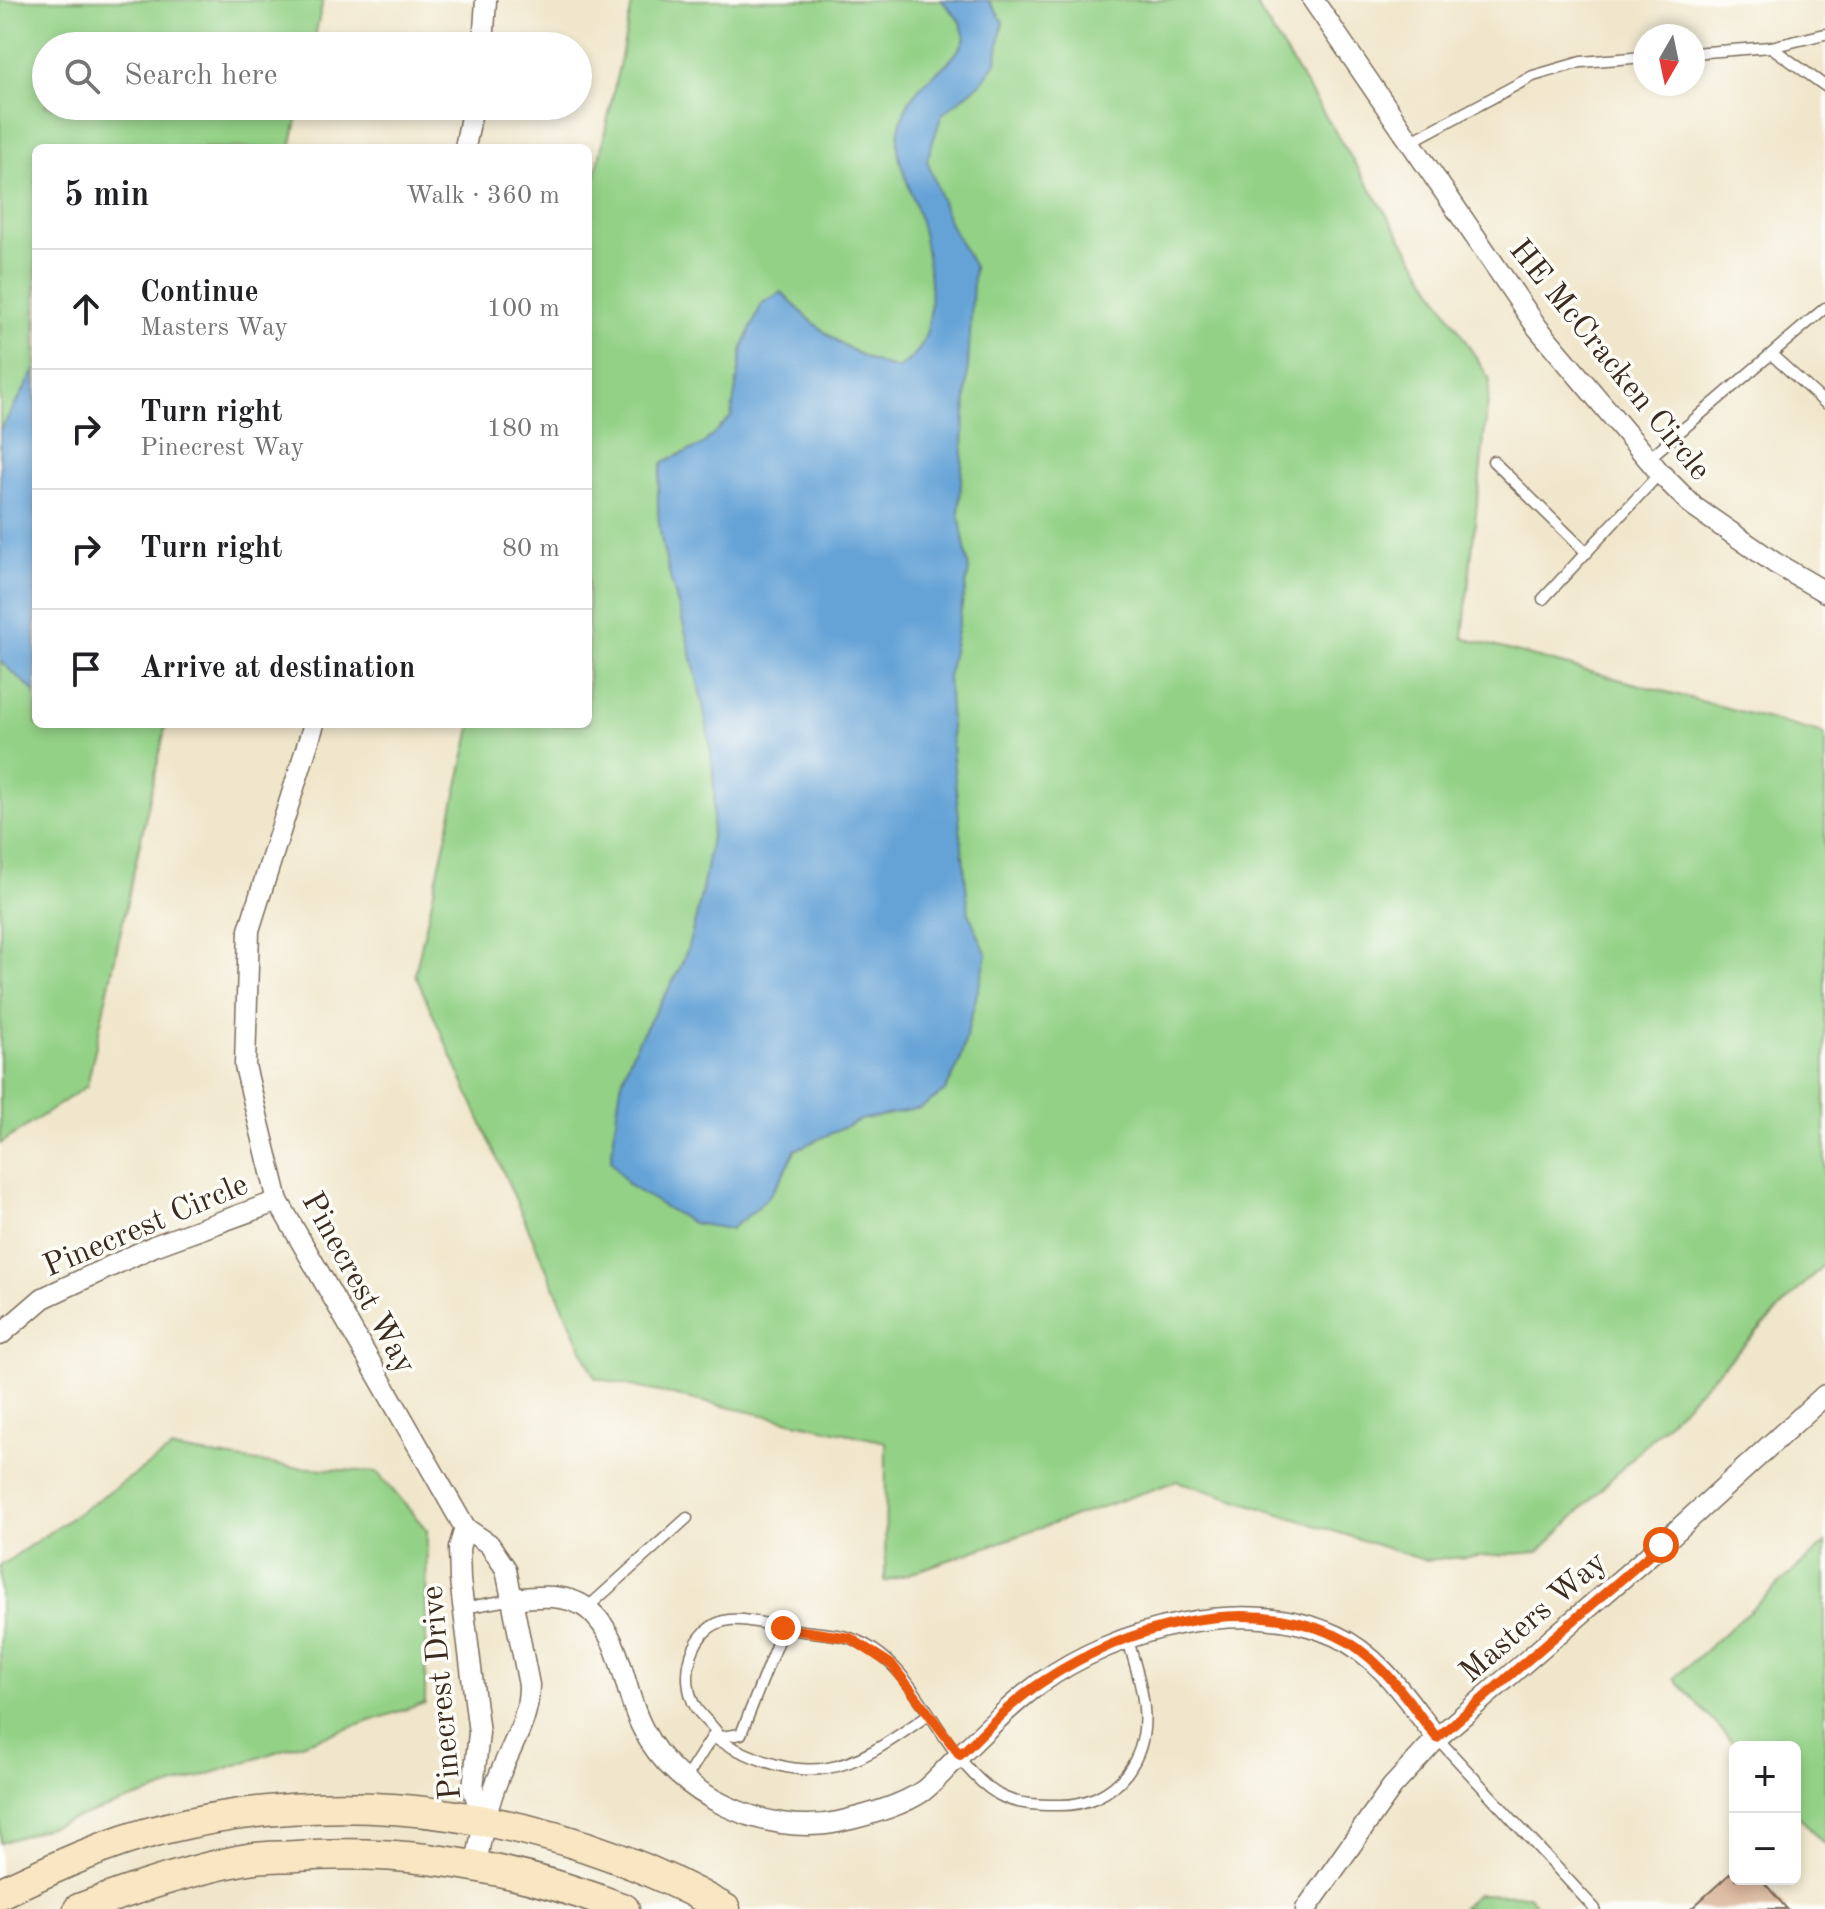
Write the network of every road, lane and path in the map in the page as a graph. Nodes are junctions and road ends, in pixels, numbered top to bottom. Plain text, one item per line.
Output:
1 (486, 0) edge
2 (1313, 0) edge
3 (484, 32) edge
4 (1825, 34) edge
5 (1771, 47) junction
6 (1705, 52) edge
7 (1633, 58) edge
8 (1825, 86) edge
9 (470, 120) edge
10 (1412, 141) junction
11 (466, 144) edge
12 (1825, 308) edge
13 (1772, 355) junction
14 (1825, 403) edge
15 (1493, 461) dead end
16 (1654, 466) junction
17 (1587, 553) junction
18 (1825, 592) edge
19 (1543, 599) dead end
20 (313, 728) edge
21 (278, 1201) junction
22 (0, 1335) edge
23 (1825, 1395) edge
24 (687, 1518) dead end
25 (465, 1528) junction
26 (514, 1599) junction
27 (463, 1608) junction
28 (587, 1608) junction
29 (783, 1628) junction
30 (1128, 1640) junction
31 (929, 1714) junction
32 (714, 1738) junction
33 (1437, 1738) junction
34 (960, 1755) junction
35 (684, 1781) junction
36 (483, 1820) junction
37 (476, 1866) junction
38 (0, 1893) edge
39 (79, 1909) edge
40 (624, 1909) edge
41 (725, 1909) edge
42 (1306, 1909) edge
43 (1595, 1909) edge

1 - 3 street
2 - 10 street, HE McCracken Circle
4 - 5 lane
5 - 6 lane
5 - 8 lane
7 - 10 lane
9 - 11 street
10 - 16 street, HE McCracken Circle
12 - 13 lane
13 - 14 lane
13 - 16 lane
15 - 17 lane
16 - 17 lane
16 - 18 street, HE McCracken Circle
17 - 19 lane
20 - 21 street, Pinecrest Way
21 - 22 street, Pinecrest Circle
21 - 25 street, Pinecrest Way
23 - 33 street, Masters Way
24 - 28 lane
25 - 26 street, Pinecrest Drive
25 - 27 street, Pinecrest Drive
26 - 27 lane
26 - 28 street
26 - 36 street, Pinecrest Drive
27 - 36 street, Pinecrest Drive
28 - 35 street
29 - 31 lane
29 - 32 lane
29 - 32 lane
30 - 33 street
30 - 34 street
30 - 34 lane
31 - 32 lane
31 - 34 lane
32 - 35 lane
33 - 42 street, Masters Way
33 - 43 lane
34 - 35 street
36 - 37 street
36 - 38 main road
36 - 41 main road
37 - 39 main road
37 - 40 main road

